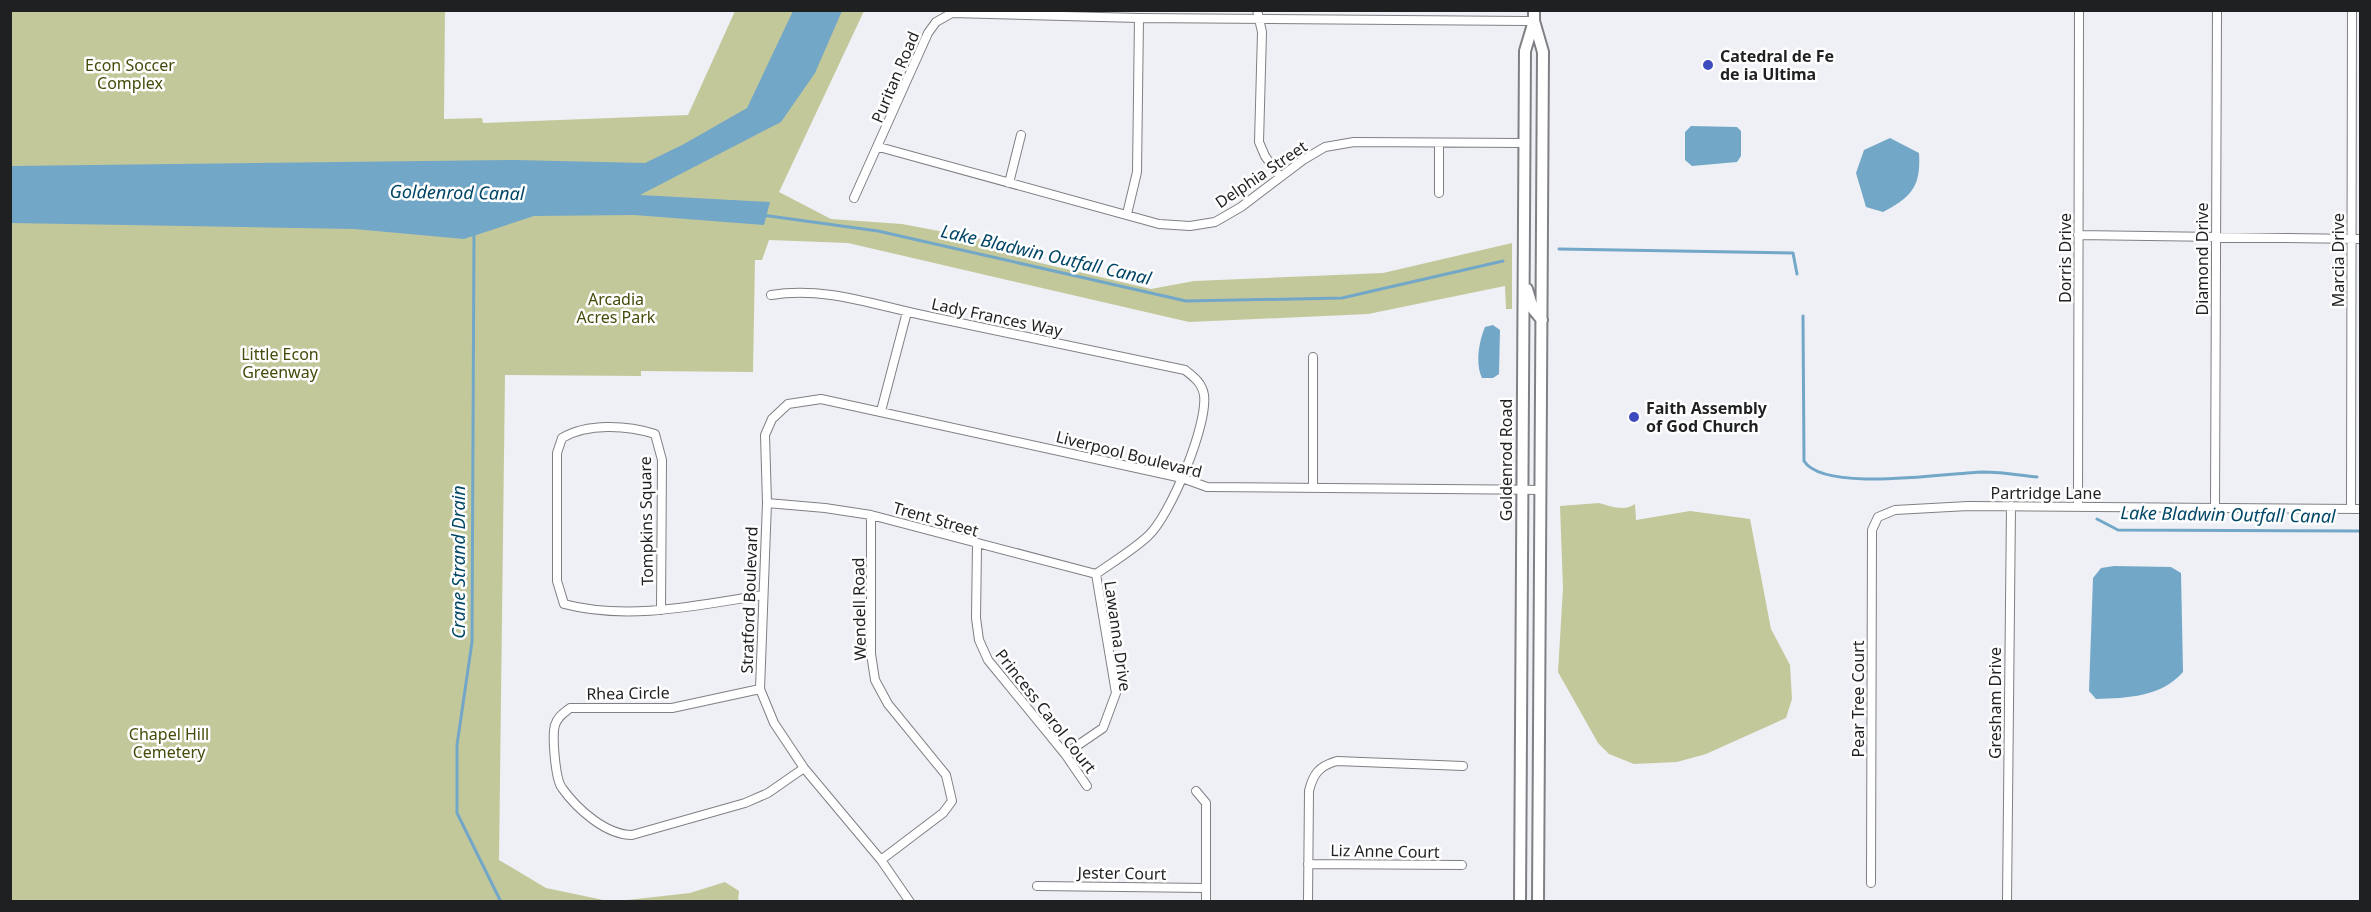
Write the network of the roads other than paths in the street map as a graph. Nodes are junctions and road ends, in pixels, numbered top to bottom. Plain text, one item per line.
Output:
1 (2079, 10) edge
2 (2217, 10) edge
3 (2352, 10) edge
4 (1258, 15) edge
5 (1534, 16) edge
6 (1139, 18) junction
7 (1021, 135) dead end
8 (1439, 143) junction
9 (1524, 143) junction
10 (879, 147) junction
11 (1280, 177) junction
12 (1010, 183) junction
13 (1439, 193) dead end
14 (854, 198) dead end
15 (1127, 214) junction
16 (2078, 235) junction
17 (2215, 237) junction
18 (2356, 238) edge
19 (1523, 274) junction
20 (771, 295) dead end
21 (907, 312) junction
22 (1542, 320) junction
23 (1313, 357) dead end
24 (2352, 373) junction
25 (2361, 373) edge
26 (1204, 395) joint
27 (788, 404) joint
28 (881, 411) junction
29 (1182, 478) junction
30 (1313, 487) junction
31 (1521, 490) junction
32 (1540, 490) junction
33 (766, 503) junction
34 (2011, 506) junction
35 (2078, 506) junction
36 (2215, 508) junction
37 (2351, 509) junction
38 (2361, 509) edge
39 (871, 515) junction
40 (1878, 517) joint
41 (977, 545) junction
42 (1096, 574) junction
43 (763, 595) junction
44 (661, 610) junction
45 (760, 689) junction
46 (1065, 754) junction
47 (1463, 766) dead end
48 (804, 768) junction
49 (1087, 786) dead end
50 (1196, 791) dead end
51 (882, 860) junction
52 (1308, 864) junction
53 (1461, 866) dead end
54 (1871, 883) dead end
55 (1038, 886) dead end
56 (1206, 888) junction
57 (910, 902) edge
58 (1206, 902) edge
59 (1308, 902) edge
60 (1520, 902) edge
61 (1538, 902) edge
62 (2007, 902) edge

1 - 16 street, Dorris Drive
2 - 17 street, Diamond Drive
3 - 18 street, Marcia Drive
4 - 5 street, Puritan Road
4 - 6 street, Puritan Road
4 - 11 street
5 - 9 main road, Goldenrod Road
5 - 22 main road
6 - 10 street, Puritan Road
6 - 15 street
7 - 12 street
8 - 9 street, Delphia Street
8 - 11 street, Delphia Street
8 - 13 street
9 - 19 main road, Goldenrod Road
10 - 12 street, Delphia Street
10 - 14 street, Puritan Road
11 - 15 street, Delphia Street
12 - 15 street, Delphia Street
16 - 17 street
16 - 35 street, Dorris Drive
17 - 18 street
17 - 36 street, Diamond Drive
18 - 24 street, Marcia Drive
19 - 22 main road
19 - 31 main road, Goldenrod Road
20 - 21 street, Lady Frances Way
21 - 26 street, Lady Frances Way
21 - 28 street
22 - 32 main road
23 - 30 street
24 - 25 street
24 - 37 street, Marcia Drive
26 - 29 street, Lawanna Drive
27 - 28 street, Liverpool Boulevard
27 - 33 street, Stratford Boulevard
28 - 29 street, Liverpool Boulevard
29 - 30 street, Liverpool Boulevard
29 - 42 street, Lawanna Drive
30 - 31 street, Liverpool Boulevard
31 - 32 street, Liverpool Boulevard
31 - 60 main road, Goldenrod Road
32 - 61 main road
33 - 39 street, Trent Street
33 - 43 street, Stratford Boulevard
34 - 35 street, Partridge Lane
34 - 40 street, Partridge Lane
34 - 62 street, Gresham Drive
35 - 36 street, Partridge Lane
36 - 37 street, Partridge Lane
37 - 38 street, Partridge Lane
39 - 41 street, Trent Street
39 - 51 street, Wendell Road
40 - 54 street, Pear Tree Court
41 - 42 street, Trent Street
41 - 46 street, Princess Carol Court
42 - 46 street, Lawanna Drive
43 - 44 street, Tompkins Square
43 - 45 street, Stratford Boulevard
44 - 44 street, Tompkins Square
45 - 48 street, Stratford Boulevard
45 - 48 street, Rhea Circle
46 - 49 street, Princess Carol Court
47 - 52 street
48 - 51 street, Stratford Boulevard
50 - 56 street
51 - 57 street, Stratford Boulevard
52 - 53 street, Liz Anne Court
52 - 59 street
55 - 56 street, Jester Court
56 - 58 street

